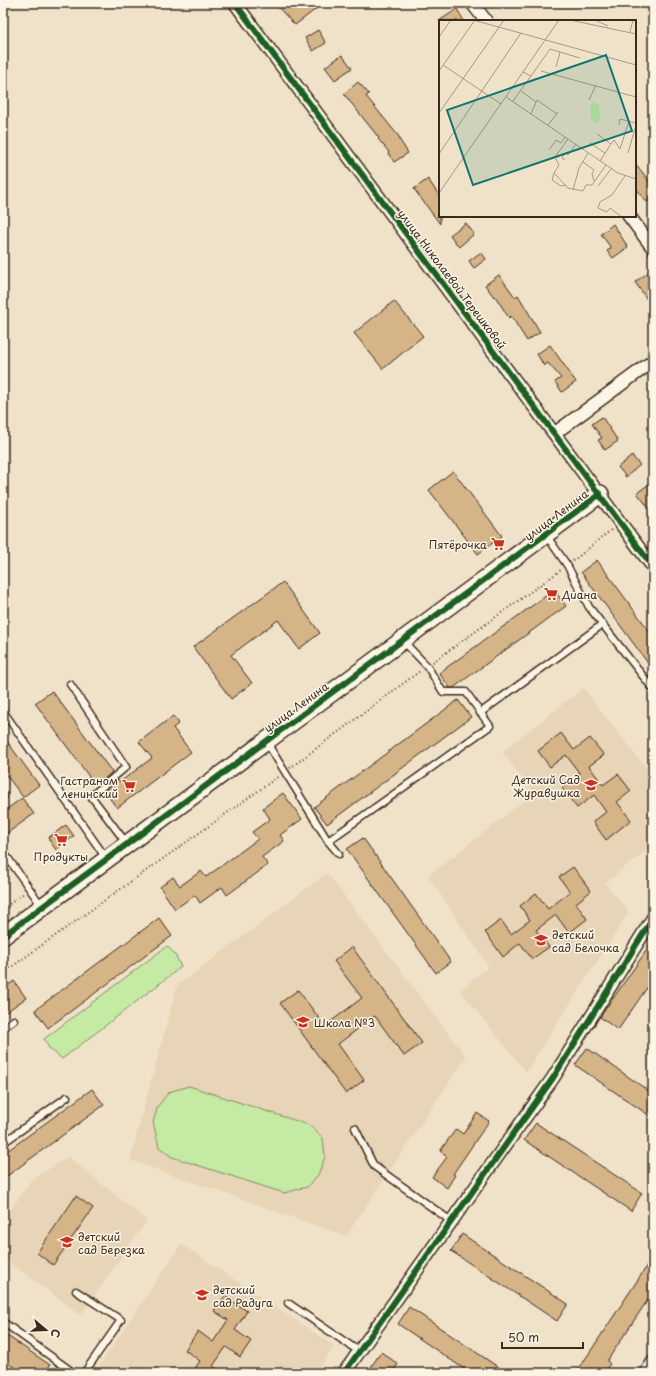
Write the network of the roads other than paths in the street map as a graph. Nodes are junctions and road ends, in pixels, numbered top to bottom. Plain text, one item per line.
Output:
1 (235, 3) edge
2 (472, 3) edge
3 (485, 20) edge
4 (630, 217) edge
5 (653, 248) edge
6 (653, 361) edge
7 (555, 433) junction
8 (600, 494) junction
9 (546, 535) junction
10 (653, 567) edge
11 (603, 624) junction
12 (402, 640) junction
13 (70, 684) dead end
14 (653, 688) edge
15 (3, 711) edge
16 (480, 713) junction
17 (266, 741) junction
18 (328, 841) junction
19 (127, 844) junction
20 (3, 851) edge
21 (338, 854) dead end
22 (107, 859) junction
23 (42, 907) junction
24 (653, 918) edge
25 (3, 936) edge
26 (14, 1020) dead end
27 (3, 1028) edge
28 (67, 1097) dead end
29 (355, 1128) dead end
30 (3, 1143) edge
31 (451, 1221) junction
32 (76, 1291) dead end
33 (288, 1303) dead end
34 (3, 1322) edge
35 (360, 1352) junction
36 (653, 1362) edge
37 (74, 1373) edge
38 (84, 1373) edge
39 (344, 1373) edge
40 (646, 1373) edge

1 - 7 street, улица Николаевой Терешковой
2 - 3 street
4 - 5 street
6 - 7 street
7 - 8 street, улица Николаевой Терешковой
8 - 9 street, улица Ленина
8 - 10 street, улица Николаевой Терешковой
9 - 11 lane
9 - 12 street, улица Ленина
11 - 14 lane
11 - 16 lane
12 - 16 lane
12 - 17 street, улица Ленина
13 - 19 lane
15 - 22 lane
16 - 18 lane
17 - 18 lane
17 - 19 street, улица Ленина
18 - 21 lane
19 - 22 street, улица Ленина
20 - 23 lane
22 - 23 street, улица Ленина
23 - 25 street, улица Ленина
24 - 31 street
26 - 27 lane
28 - 30 lane
29 - 31 lane
31 - 35 street
32 - 38 lane
33 - 35 lane
34 - 37 lane
35 - 39 street
36 - 40 street

